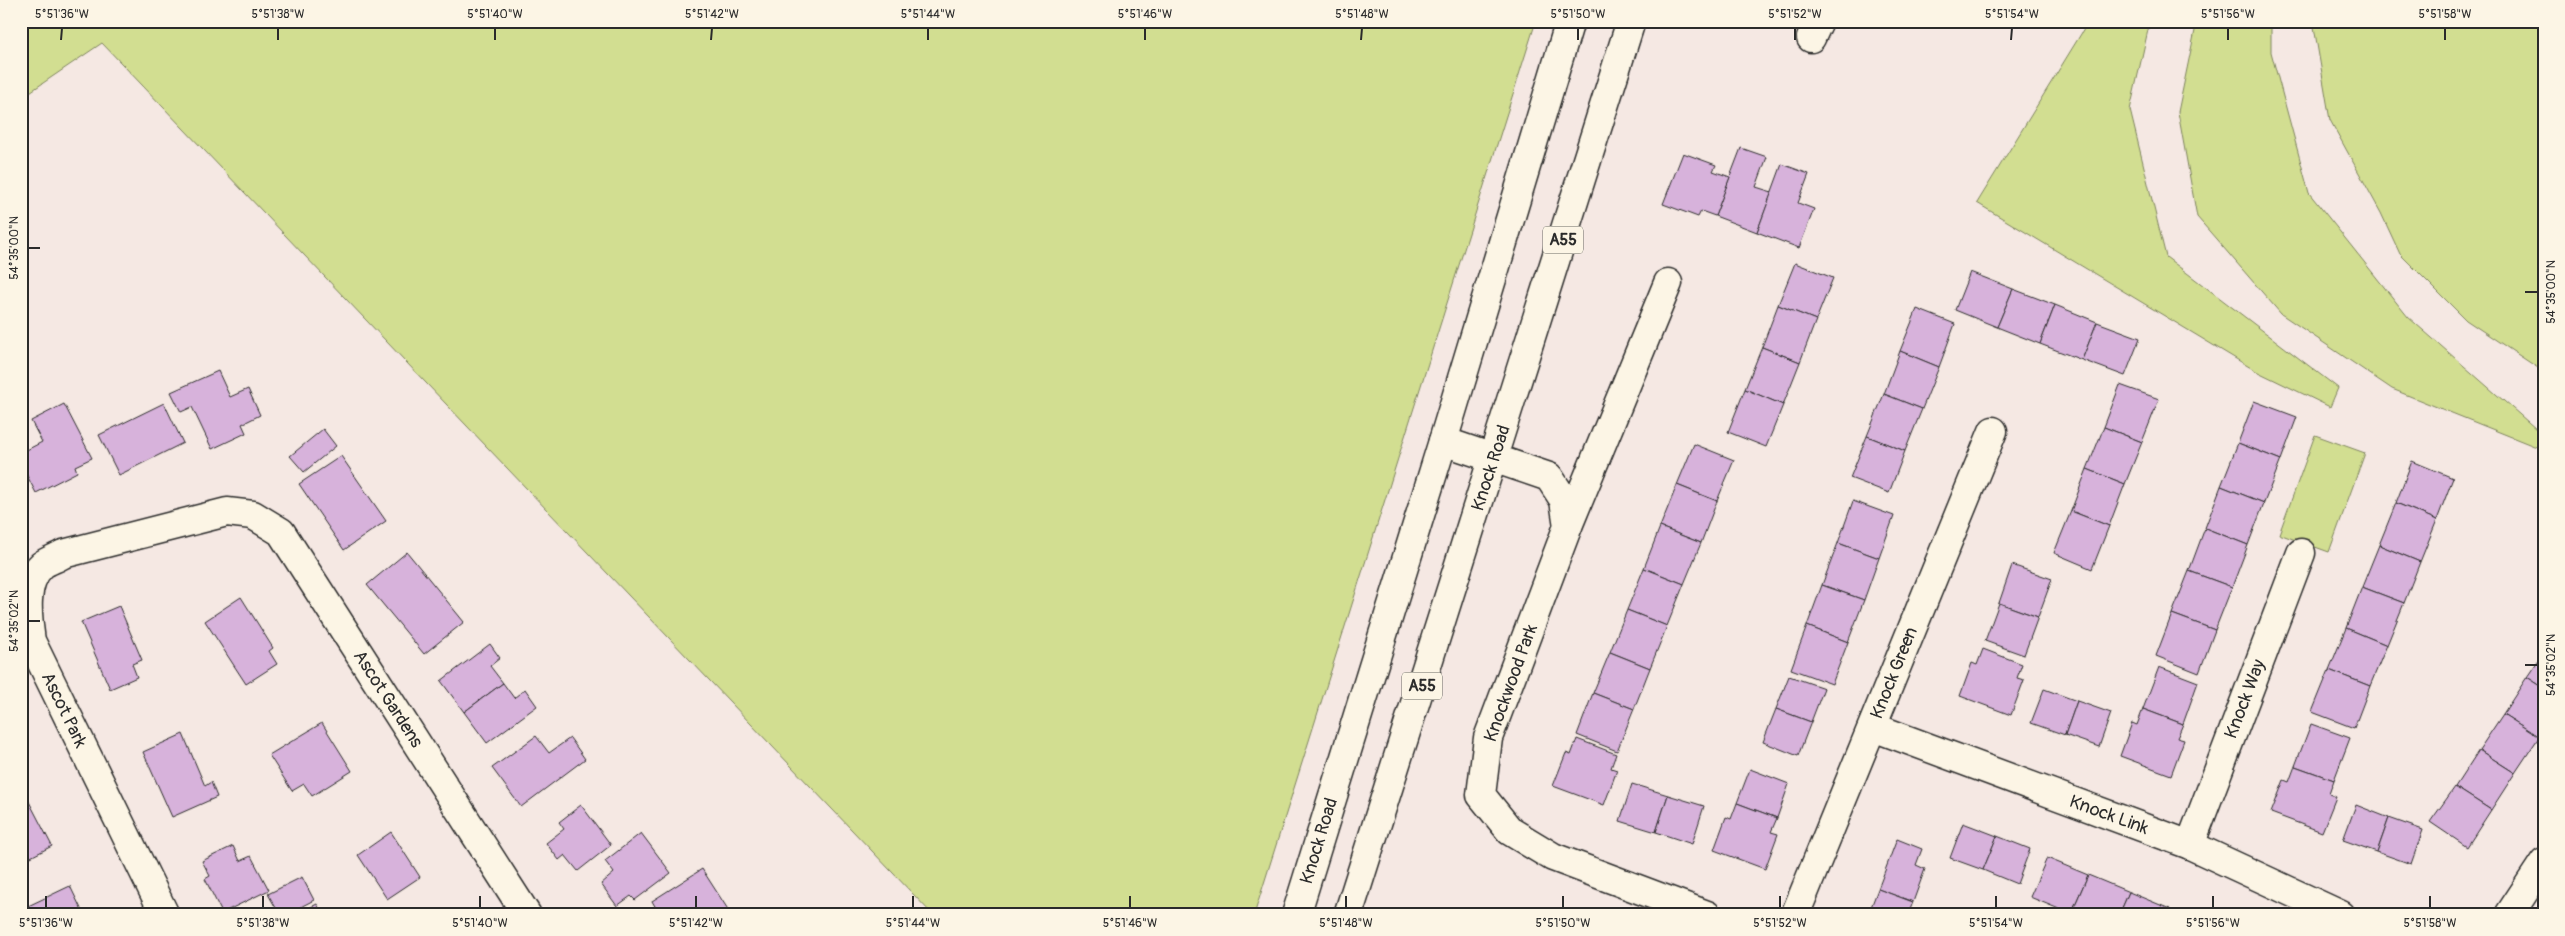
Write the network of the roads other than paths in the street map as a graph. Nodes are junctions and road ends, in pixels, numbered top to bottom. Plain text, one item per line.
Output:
1 (1570, 21) edge
2 (1632, 21) edge
3 (1668, 283) dead end
4 (1993, 431) dead end
5 (1443, 441) junction
6 (1494, 458) junction
7 (227, 512) joint
8 (1568, 526) junction
9 (2301, 553) dead end
10 (1873, 727) junction
11 (2190, 845) junction
12 (2544, 862) edge
13 (165, 915) edge
14 (527, 915) edge
15 (1296, 915) edge
16 (1348, 915) edge
17 (1706, 915) edge
18 (1795, 915) edge
19 (2341, 915) edge
20 (2509, 915) edge

1 - 5 main road, Knock Road
2 - 6 main road, Knock Road / A55
3 - 8 main road, Knockwood Park
4 - 10 main road, Knock Green
5 - 6 main road, Knockwood Park
5 - 15 main road, Knock Road
6 - 8 main road, Knockwood Park
6 - 16 main road, Knock Road / A55
7 - 13 main road, Ascot Park
7 - 14 main road, Ascot Gardens
8 - 17 main road, Knockwood Park
9 - 11 main road, Knock Way
10 - 11 main road, Knock Link
10 - 18 main road, Knock Green
11 - 19 main road, Knock Link
12 - 20 main road

